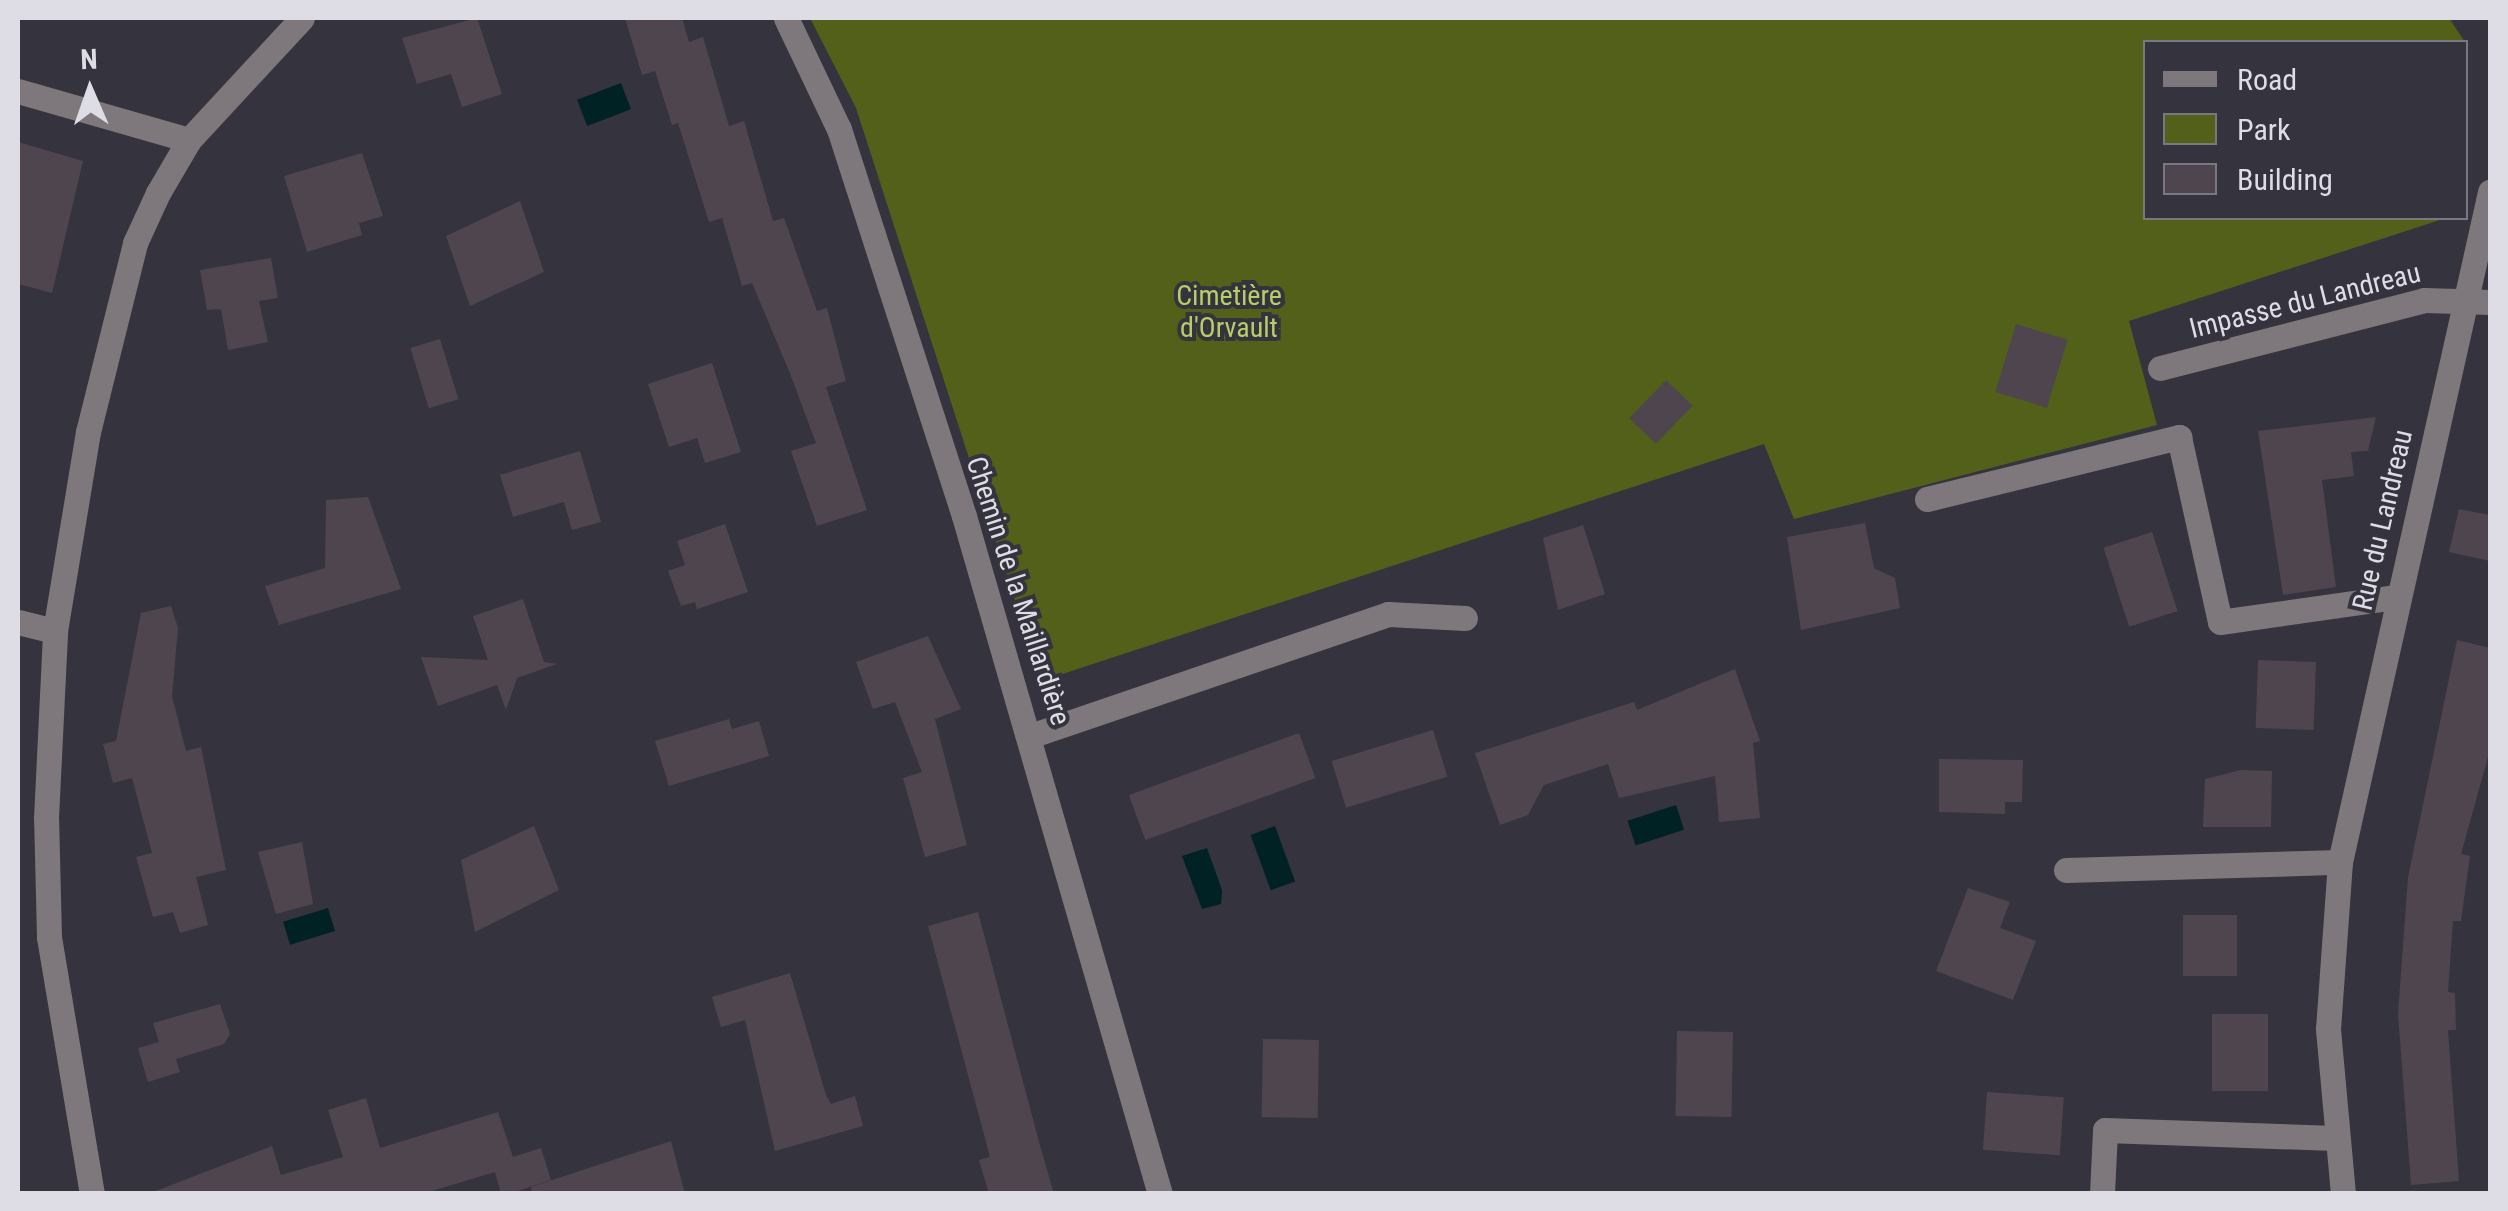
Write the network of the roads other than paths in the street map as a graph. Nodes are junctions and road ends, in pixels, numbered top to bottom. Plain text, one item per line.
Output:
1 (302, 18) edge
2 (786, 18) edge
3 (18, 91) edge
4 (189, 140) junction
5 (2490, 192) edge
6 (2478, 299) edge
7 (2160, 368) dead end
8 (1927, 499) dead end
9 (2396, 597) junction
10 (1465, 618) dead end
11 (18, 622) edge
12 (55, 631) junction
13 (1033, 734) junction
14 (2340, 862) junction
15 (2066, 870) dead end
16 (2334, 1138) junction
17 (92, 1194) edge
18 (1160, 1194) edge
19 (2102, 1194) edge
20 (2342, 1194) edge

1 - 4 street
2 - 13 street, Chemin de la Maillardière
3 - 4 street
4 - 12 street
5 - 6 street, Rue du Landreau
6 - 7 street, Impasse du Landreau
6 - 9 street, Rue du Landreau
8 - 9 street
9 - 14 street, Rue du Landreau
10 - 13 street
11 - 12 street
12 - 17 street
13 - 18 street, Chemin de la Maillardière
14 - 15 street
14 - 16 street, Rue du Landreau
16 - 19 street
16 - 20 street, Rue du Landreau

